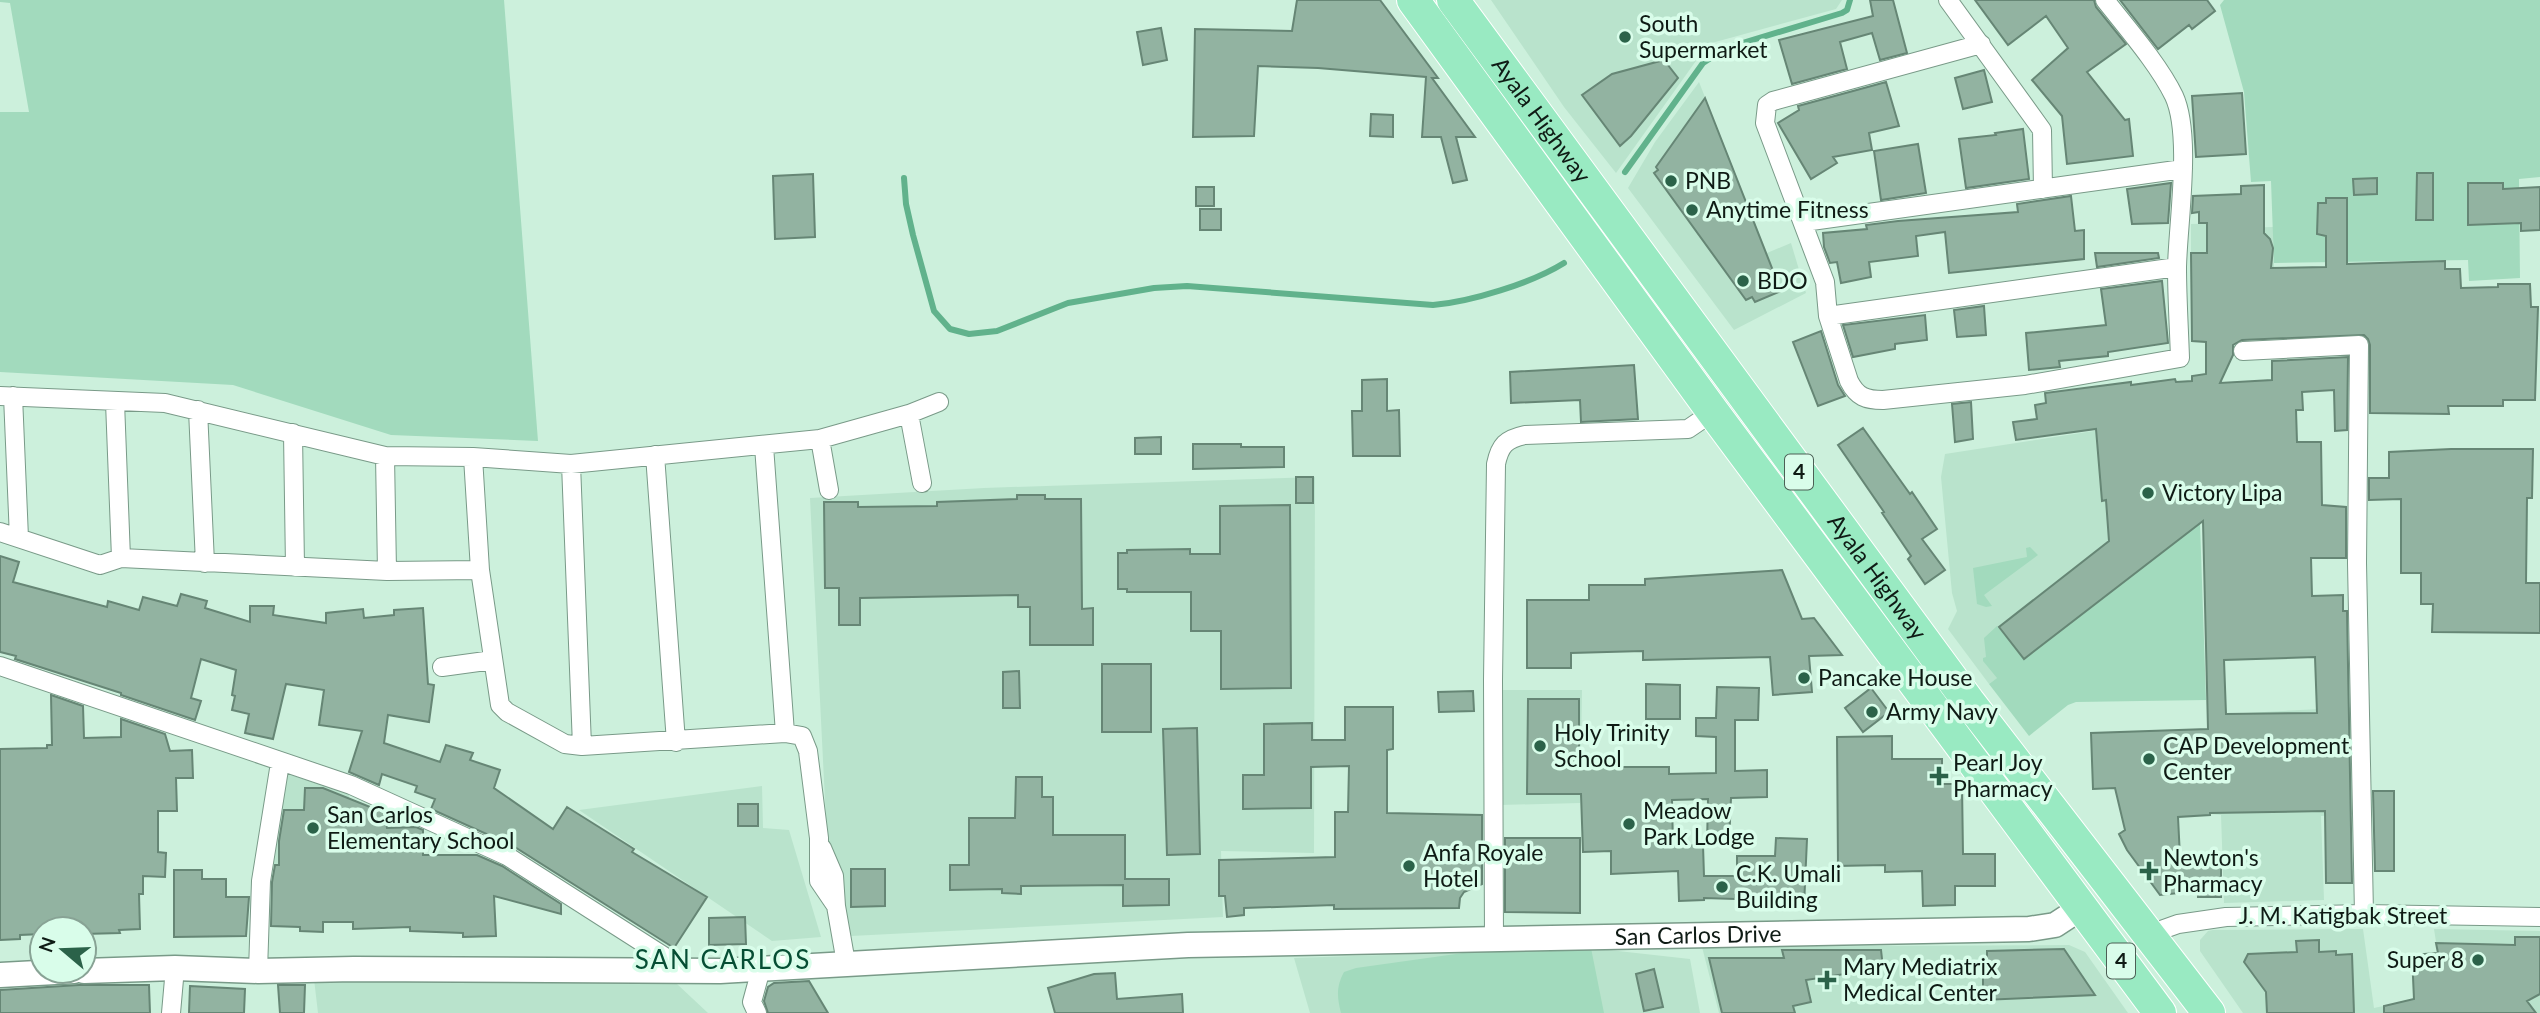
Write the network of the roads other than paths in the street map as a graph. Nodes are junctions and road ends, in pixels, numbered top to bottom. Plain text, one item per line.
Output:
1 (1413, 0) edge
2 (1453, 0) edge
3 (1948, 0) edge
4 (2105, 0) edge
5 (1981, 44) junction
6 (2183, 169) junction
7 (2043, 189) junction
8 (1804, 222) junction
9 (1623, 229) junction
10 (1595, 250) junction
11 (2177, 267) junction
12 (1828, 316) junction
13 (2243, 351) dead end
14 (6, 396) edge
15 (115, 402) junction
16 (939, 402) dead end
17 (198, 410) junction
18 (1713, 412) junction
19 (909, 414) junction
20 (293, 433) junction
21 (820, 439) junction
22 (764, 446) junction
23 (655, 455) junction
24 (385, 456) junction
25 (473, 457) junction
26 (571, 464) junction
27 (922, 483) dead end
28 (829, 490) dead end
29 (0, 532) edge
30 (19, 538) junction
31 (121, 558) junction
32 (205, 563) junction
33 (295, 567) junction
34 (480, 570) junction
35 (387, 571) junction
36 (493, 660) junction
37 (0, 666) edge
38 (442, 667) dead end
39 (785, 733) junction
40 (676, 742) junction
41 (582, 746) junction
42 (280, 763) junction
43 (2081, 908) junction
44 (2364, 914) junction
45 (2540, 917) edge
46 (2152, 938) junction
47 (1493, 940) junction
48 (846, 963) junction
49 (175, 968) junction
50 (761, 969) junction
51 (98, 971) edge
52 (258, 971) junction
53 (687, 971) junction
54 (28, 973) edge
55 (0, 975) edge
56 (172, 1013) edge
57 (757, 1013) edge
58 (2160, 1013) edge
59 (2209, 1013) edge

1 - 10 highway, Ayala Highway / 4
2 - 9 highway, Ayala Highway / 4
3 - 5 street
4 - 6 street
5 - 7 street
5 - 8 street
6 - 7 street
6 - 11 street
7 - 8 street
8 - 12 street
9 - 10 highway
9 - 46 highway, Ayala Highway / 4
10 - 18 highway, Ayala Highway / 4
11 - 12 street
11 - 12 street
13 - 44 street
14 - 15 street
14 - 30 street
15 - 17 street
15 - 31 street
16 - 19 street
17 - 20 street
17 - 32 street
18 - 43 highway, Ayala Highway / 4
18 - 47 street
19 - 21 street
19 - 27 street
20 - 24 street
20 - 33 street
21 - 22 street
21 - 28 street
22 - 23 street
22 - 39 street
23 - 26 street
23 - 40 street
24 - 25 street
24 - 35 street
25 - 26 street
25 - 34 street
26 - 41 street
29 - 30 street
30 - 31 street
31 - 32 street
32 - 33 street
33 - 35 street
34 - 35 street
34 - 36 street
36 - 38 street
36 - 41 street
37 - 42 street
39 - 40 street
39 - 48 street
40 - 41 street
42 - 52 street
42 - 53 street
43 - 47 street, San Carlos Drive
43 - 58 highway, Ayala Highway / 4
44 - 45 street, J. M. Katigbak Street
44 - 46 street, J. M. Katigbak Street
46 - 59 highway, Ayala Highway / 4
47 - 48 street, San Carlos Drive
48 - 50 street, San Carlos Drive
49 - 51 street, San Carlos Drive
49 - 52 street, San Carlos Drive
49 - 56 street
50 - 53 street, San Carlos Drive
50 - 57 street
52 - 53 street, San Carlos Drive
54 - 55 street

